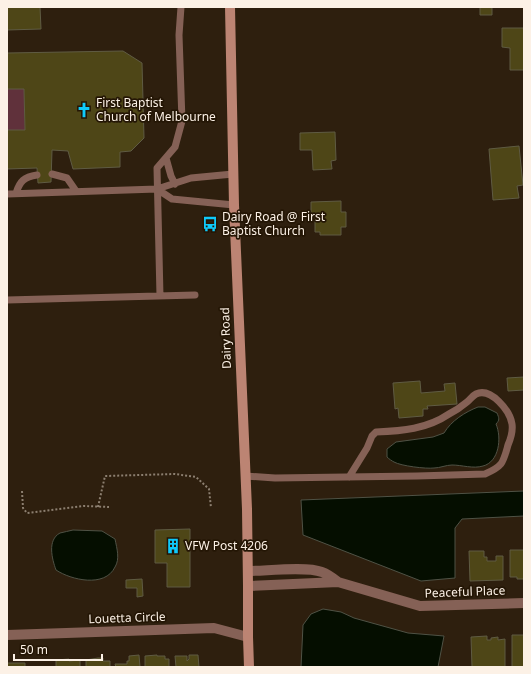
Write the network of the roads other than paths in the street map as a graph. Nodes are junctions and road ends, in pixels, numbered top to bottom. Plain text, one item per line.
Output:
1 (181, 7) edge
2 (230, 7) edge
3 (166, 158) junction
4 (52, 174) dead end
5 (233, 174) junction
6 (37, 175) dead end
7 (176, 184) junction
8 (157, 189) junction
9 (76, 191) junction
10 (16, 193) junction
11 (7, 194) edge
12 (234, 205) junction
13 (195, 295) dead end
14 (160, 296) junction
15 (7, 300) edge
16 (245, 476) junction
17 (349, 477) junction
18 (248, 571) junction
19 (338, 582) junction
20 (248, 586) junction
21 (524, 603) edge
22 (7, 635) edge
23 (248, 637) junction
24 (249, 667) edge

1 - 3 lane
2 - 5 street, Dairy Road
3 - 7 lane
3 - 8 lane
4 - 9 lane
5 - 7 lane
5 - 12 street, Dairy Road
6 - 10 lane
7 - 8 lane
8 - 9 lane
8 - 12 lane
8 - 14 lane
9 - 10 lane
10 - 11 lane
12 - 16 street, Dairy Road
13 - 14 lane
14 - 15 lane
16 - 17 lane
16 - 18 street, Dairy Road
17 - 17 lane
18 - 19 street, Peaceful Place
18 - 20 street, Dairy Road
19 - 20 street, Peaceful Place
19 - 21 street, Peaceful Place
20 - 23 street, Dairy Road
22 - 23 street, Louetta Circle
23 - 24 street, Dairy Road

